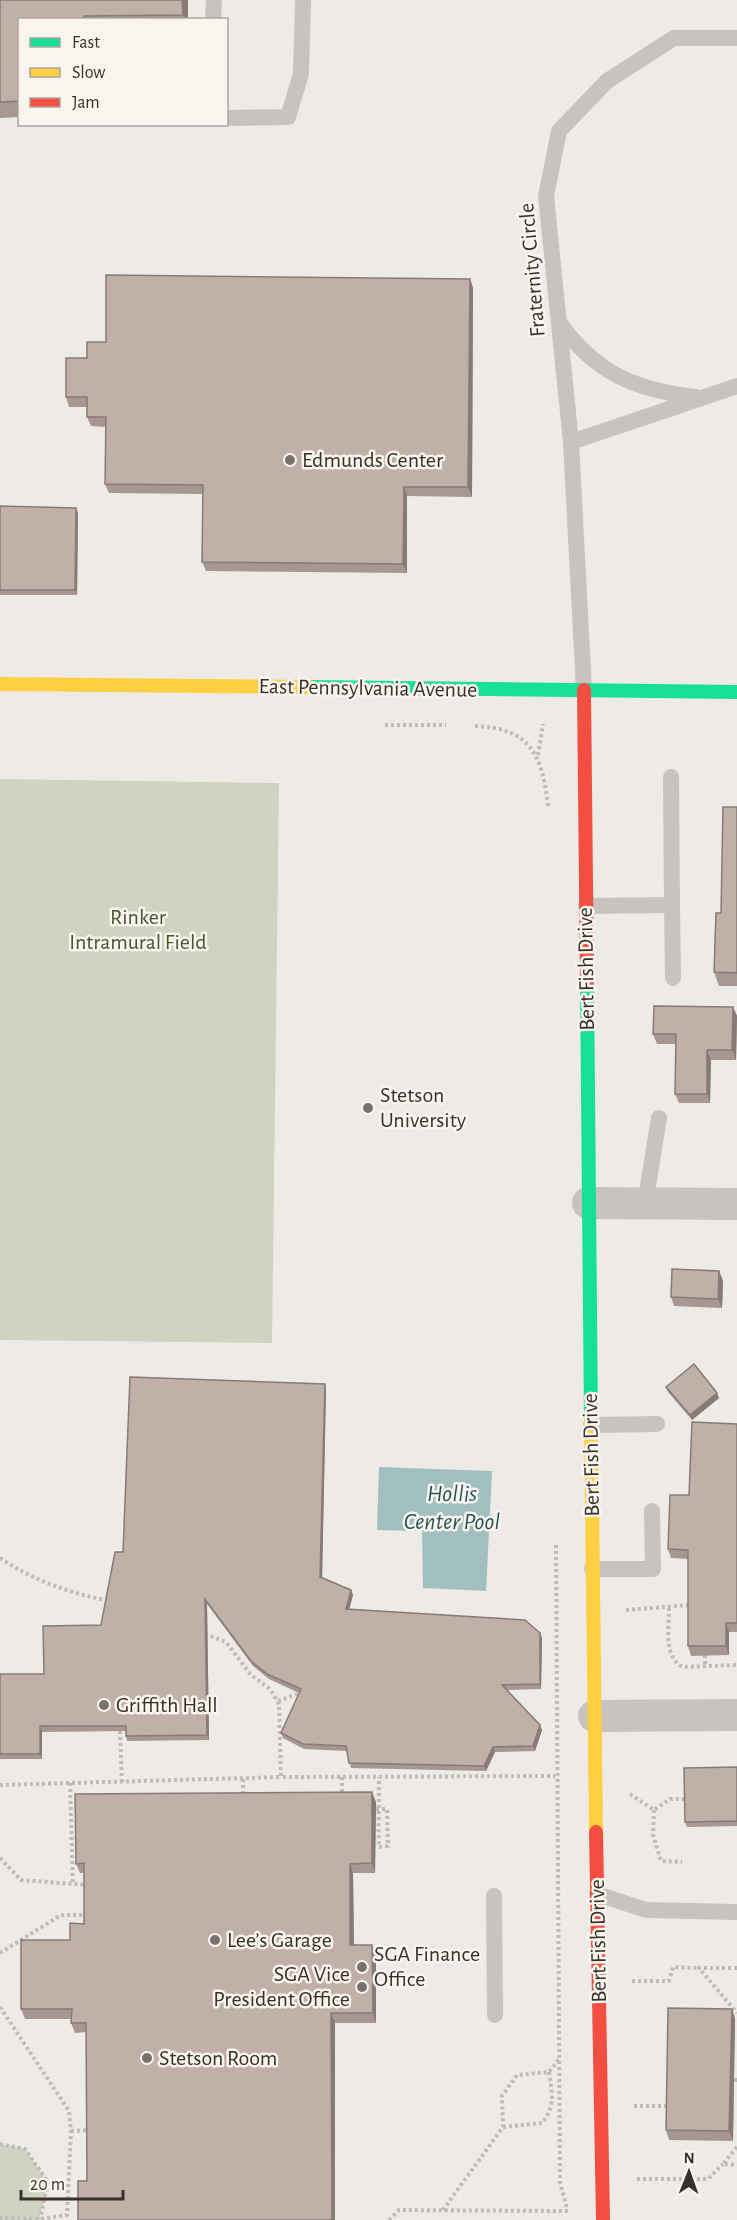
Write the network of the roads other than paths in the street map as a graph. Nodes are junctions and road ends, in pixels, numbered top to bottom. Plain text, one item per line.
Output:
1 (214, 0) edge
2 (303, 0) edge
3 (213, 18) edge
4 (737, 38) edge
5 (228, 118) edge
6 (559, 321) junction
7 (737, 386) edge
8 (703, 397) junction
9 (571, 442) junction
10 (0, 684) edge
11 (584, 690) junction
12 (737, 692) edge
13 (671, 777) dead end
14 (672, 905) junction
15 (586, 906) junction
16 (673, 978) dead end
17 (659, 1118) dead end
18 (588, 1203) junction
19 (645, 1204) junction
20 (737, 1204) edge
21 (657, 1424) dead end
22 (591, 1425) junction
23 (652, 1511) dead end
24 (592, 1569) junction
25 (737, 1715) edge
26 (594, 1716) junction
27 (597, 1894) junction
28 (494, 1896) dead end
29 (737, 1912) edge
30 (495, 2015) dead end
31 (603, 2220) edge

1 - 3 lane
2 - 5 lane
4 - 6 lane, Fraternity Circle
6 - 8 lane
6 - 9 lane, Fraternity Circle
7 - 8 lane
8 - 9 lane
9 - 11 lane, Fraternity Circle
10 - 11 street, East Pennsylvania Avenue
11 - 12 street, East Pennsylvania Avenue
11 - 15 street, Bert Fish Drive
13 - 14 lane
14 - 15 lane
14 - 16 lane
15 - 18 street, Bert Fish Drive
17 - 19 lane
18 - 19 street
18 - 22 street, Bert Fish Drive
19 - 20 street
21 - 22 lane
22 - 24 street, Bert Fish Drive
23 - 24 lane
24 - 26 street, Bert Fish Drive
25 - 26 street
26 - 27 street, Bert Fish Drive
27 - 29 lane
27 - 31 street, Bert Fish Drive
28 - 30 lane

